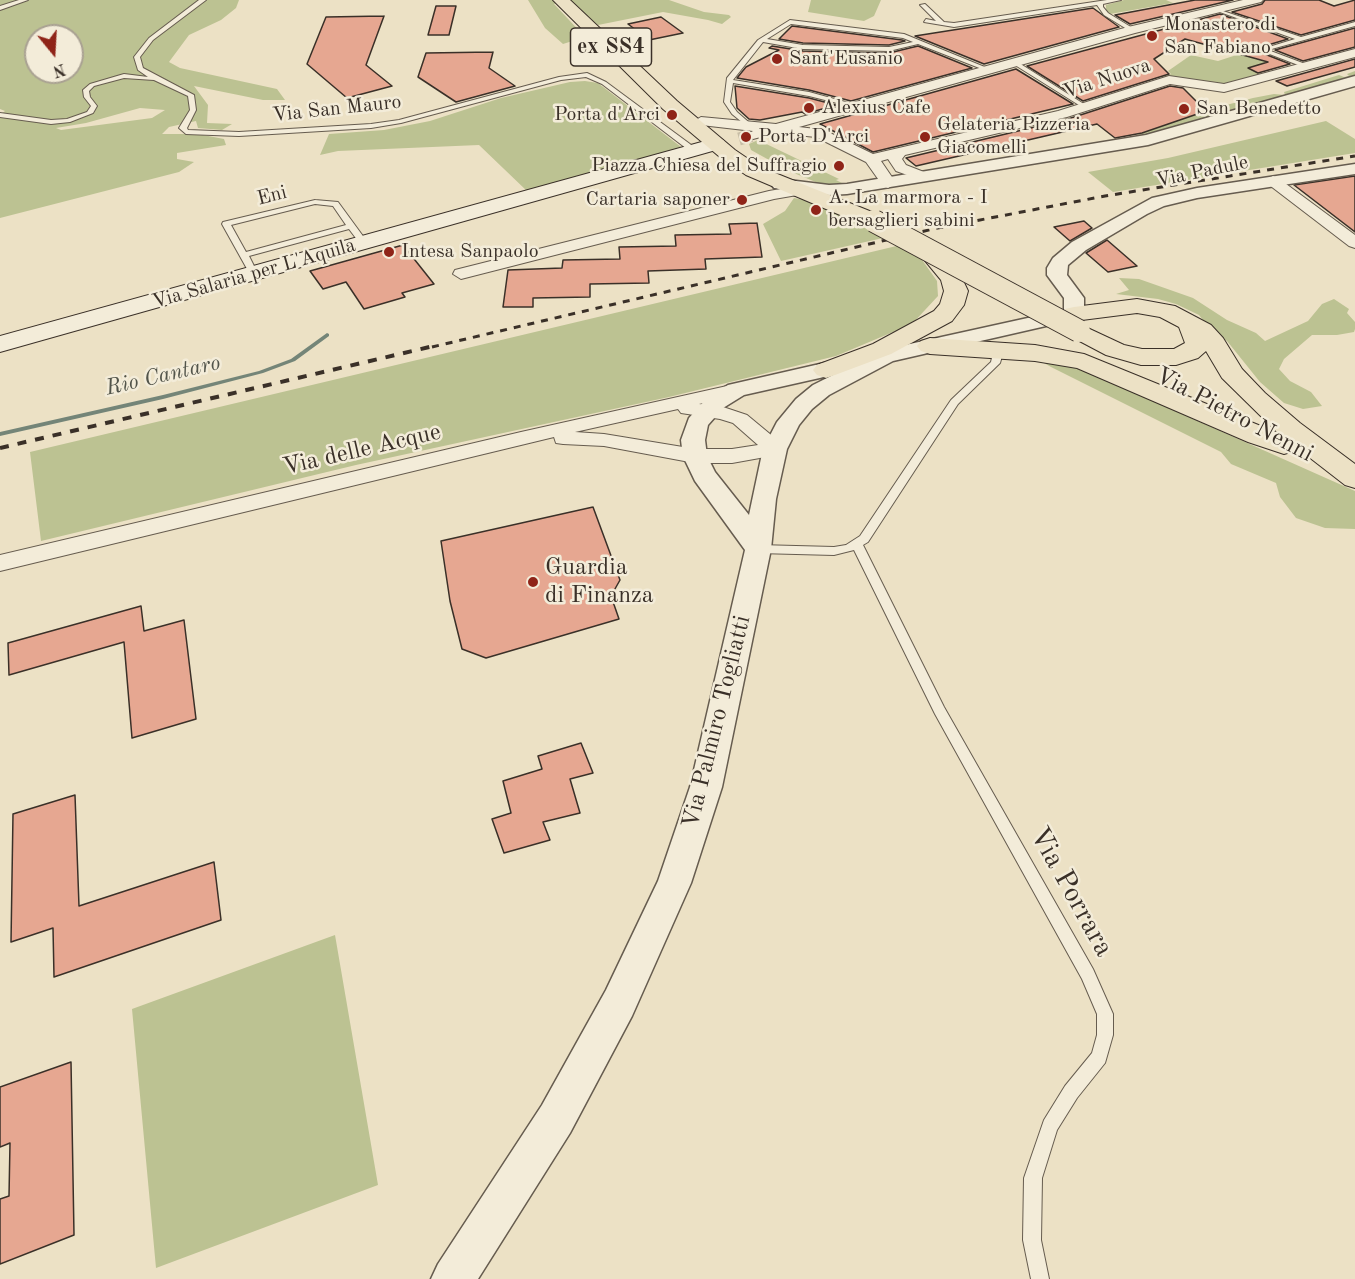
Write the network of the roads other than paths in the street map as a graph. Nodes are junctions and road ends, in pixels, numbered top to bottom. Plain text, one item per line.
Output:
1 (25, 0) edge
2 (203, 0) edge
3 (561, 0) edge
4 (1118, 0) edge
5 (1257, 0) edge
6 (923, 4) dead end
7 (1100, 4) junction
8 (0, 8) edge
9 (1220, 10) junction
10 (926, 21) dead end
11 (943, 24) junction
12 (1355, 24) edge
13 (1132, 30) junction
14 (1298, 38) junction
15 (763, 39) junction
16 (916, 43) junction
17 (1355, 53) edge
18 (1017, 64) junction
19 (1306, 66) junction
20 (140, 69) junction
21 (989, 70) junction
22 (124, 76) junction
23 (158, 80) junction
24 (730, 81) junction
25 (1355, 81) edge
26 (661, 94) junction
27 (858, 106) junction
28 (1084, 106) junction
29 (0, 115) edge
30 (701, 121) junction
31 (816, 126) junction
32 (734, 137) junction
33 (690, 152) junction
34 (899, 153) junction
35 (871, 159) junction
36 (740, 163) junction
37 (1355, 169) edge
38 (921, 178) junction
39 (1273, 181) junction
40 (888, 183) junction
41 (791, 186) junction
42 (846, 196) junction
43 (759, 199) junction
44 (874, 221) junction
45 (357, 234) junction
46 (1355, 243) edge
47 (928, 251) junction
48 (249, 265) junction
49 (461, 274) dead end
50 (1076, 322) junction
51 (1189, 322) junction
52 (0, 344) edge
53 (930, 346) junction
54 (999, 349) junction
55 (1115, 350) junction
56 (886, 356) junction
57 (826, 370) junction
58 (736, 390) junction
59 (652, 409) junction
60 (707, 411) junction
61 (521, 438) junction
62 (1284, 445) junction
63 (775, 449) junction
64 (695, 456) junction
65 (1355, 478) edge
66 (856, 543) junction
67 (758, 549) junction
68 (0, 563) edge
69 (453, 1279) edge
70 (1040, 1279) edge

1 - 8 lane
2 - 20 lane
3 - 26 main road, ex SS4
4 - 7 lane
5 - 9 street
6 - 11 lane
7 - 11 lane
7 - 13 lane
9 - 13 street
9 - 14 lane
10 - 11 lane
12 - 14 lane
13 - 18 street
14 - 19 lane
15 - 16 lane
15 - 16 lane
15 - 24 lane
16 - 21 lane
17 - 19 street, Via Nuova
18 - 21 street
18 - 28 lane
19 - 28 street, Via Nuova
20 - 22 lane
20 - 23 lane, Via San Mauro
21 - 27 street
22 - 23 lane
22 - 29 lane
23 - 33 lane, Via San Mauro
24 - 27 lane
24 - 32 lane
25 - 38 street
26 - 30 main road, ex SS4
26 - 32 main road, ex SS4
27 - 31 street
28 - 34 street, Via Nuova
30 - 32 main road, ex SS4
30 - 32 street
31 - 32 street
31 - 35 street
32 - 33 main road, Via Salaria per L'Aquila
32 - 36 main road
32 - 41 main road
33 - 36 main road
33 - 45 main road, Via Salaria per L'Aquila
34 - 35 street, Via Nuova
34 - 38 street
35 - 40 street
36 - 41 main road
37 - 39 street, Via Padule
38 - 40 street
38 - 44 street
39 - 46 street
39 - 50 street, Via Padule
40 - 42 street
41 - 42 main road
41 - 43 street
41 - 43 street
41 - 44 main road
42 - 44 main road
43 - 49 street
44 - 47 main road, bridge
45 - 48 main road, Via Salaria per L'Aquila
45 - 48 lane, Eni
47 - 50 main road, bridge
47 - 57 main road
48 - 52 main road, Via Salaria per L'Aquila
50 - 51 main road
50 - 53 street, Via Palmiro Togliatti
50 - 55 main road
51 - 55 main road
51 - 65 main road
53 - 54 main road
53 - 56 street, Via Palmiro Togliatti
54 - 62 main road
54 - 66 lane
55 - 62 main road, Via Pietro Nenni
56 - 57 street
56 - 63 street, Via Palmiro Togliatti
57 - 58 street
58 - 59 street, Via delle Acque
58 - 60 street
59 - 60 street
59 - 61 street, Via delle Acque
60 - 63 street
60 - 64 street
61 - 64 street
61 - 68 street, Via delle Acque
62 - 65 main road, Via Pietro Nenni
63 - 64 street
63 - 67 street, Via Palmiro Togliatti
64 - 67 street
66 - 67 lane
66 - 70 lane, Via Porrara
67 - 69 street, Via Palmiro Togliatti

